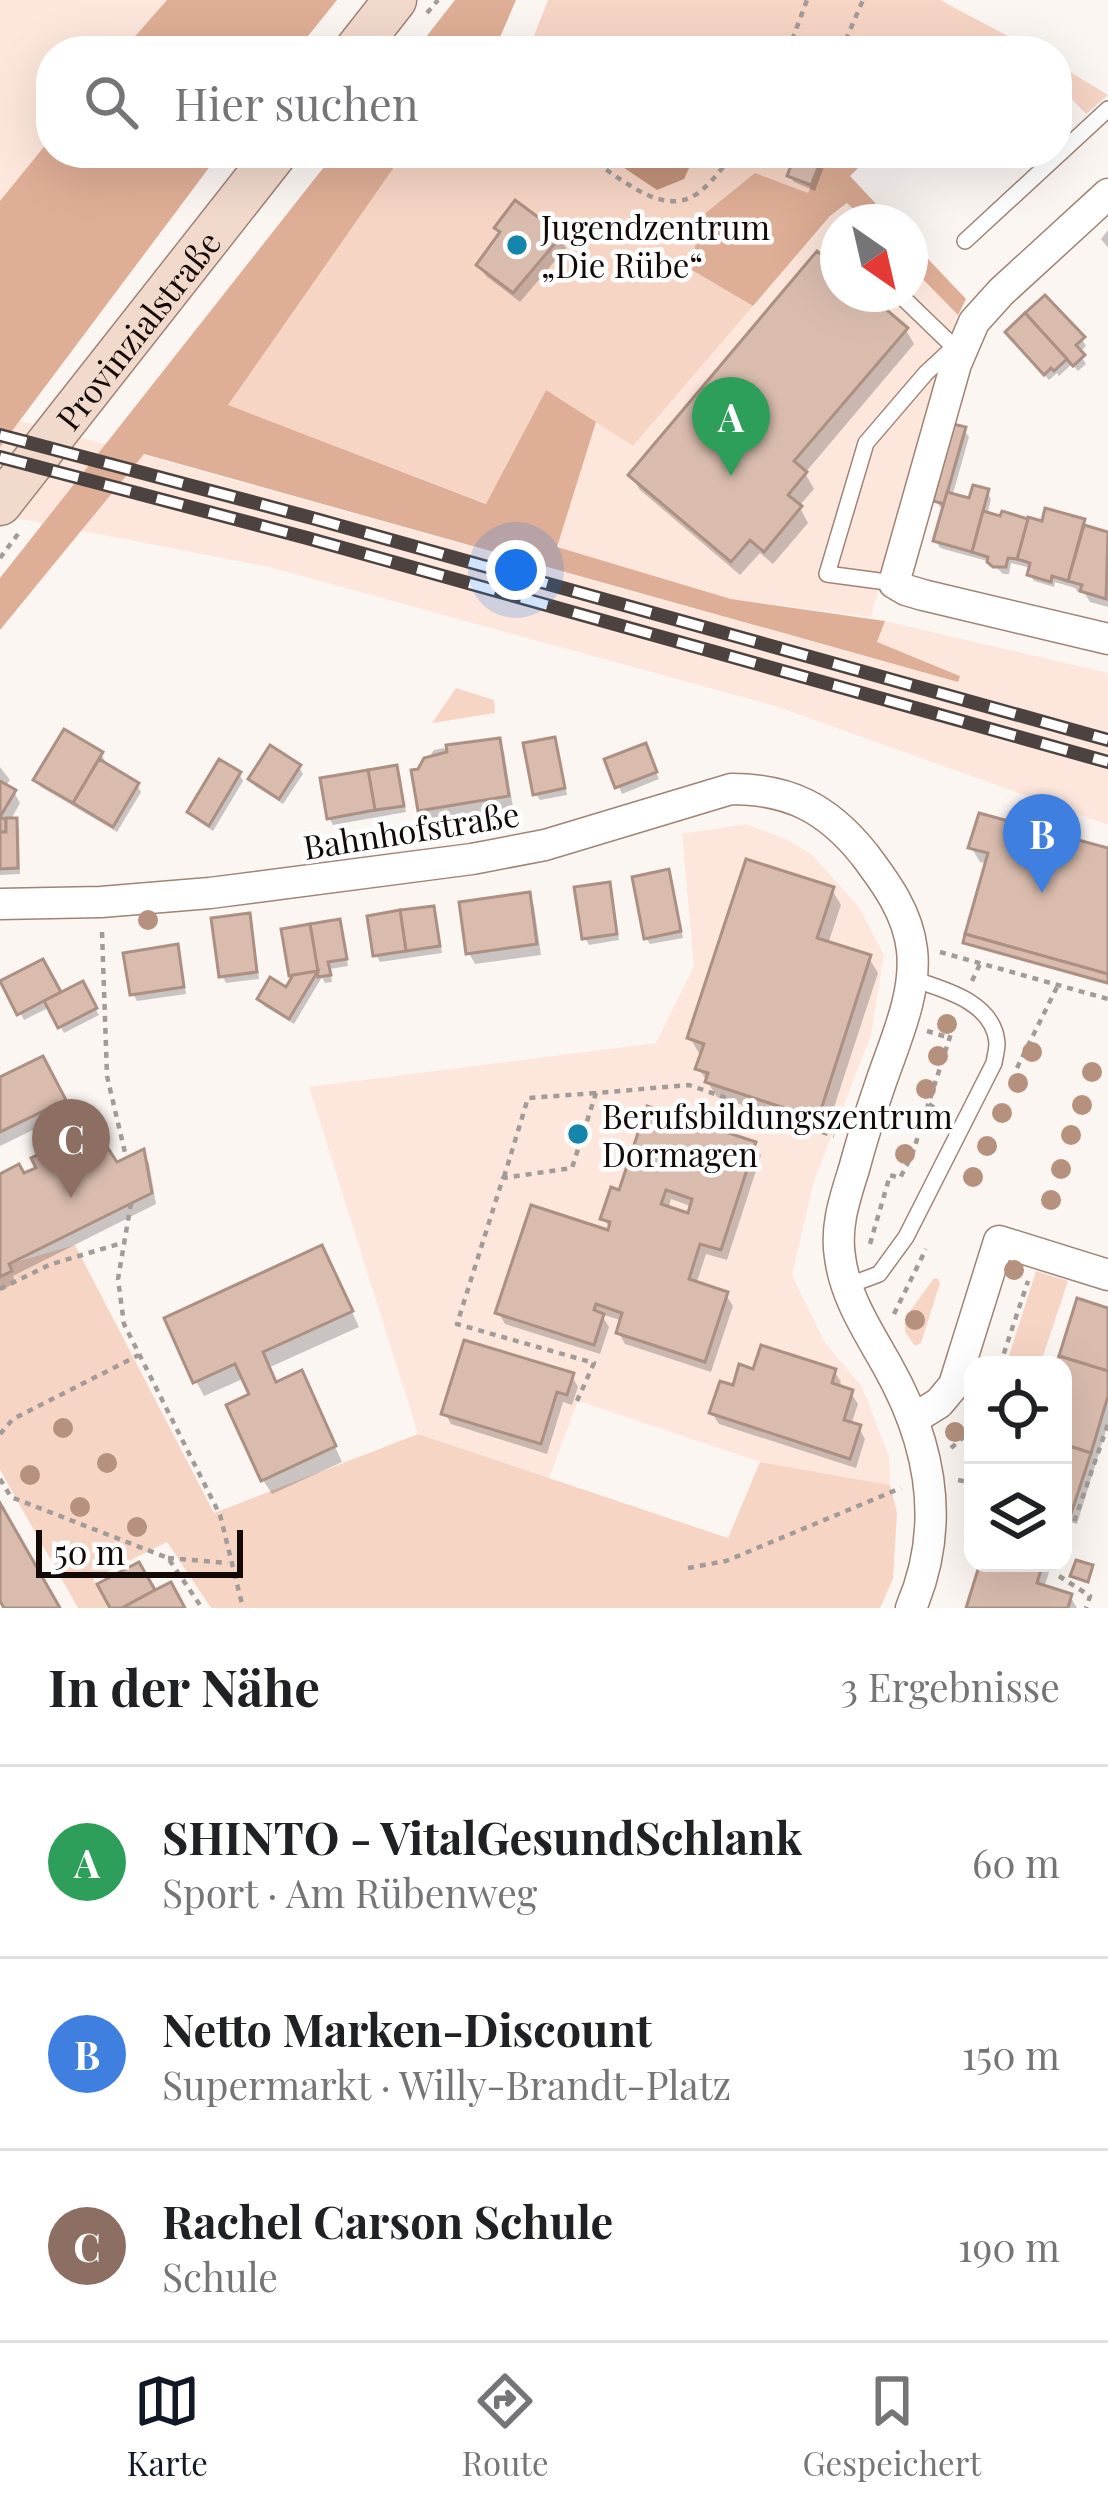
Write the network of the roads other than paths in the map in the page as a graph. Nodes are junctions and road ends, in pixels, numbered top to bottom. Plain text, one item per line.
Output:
1 (395, 0) edge
2 (367, 36) edge
3 (1108, 109) edge
4 (1072, 142) edge
5 (264, 168) edge
6 (1044, 168) edge
7 (1108, 194) edge
8 (965, 241) dead end
9 (918, 312) edge
10 (958, 347) junction
11 (0, 504) edge
12 (895, 583) junction
13 (1108, 639) edge
14 (0, 904) edge
15 (912, 964) junction
16 (1108, 1275) edge
17 (847, 1286) junction
18 (915, 1418) junction
19 (911, 1608) edge

1 - 2 main road
3 - 4 lane
5 - 11 main road, Provinzialstraße
6 - 8 lane
7 - 10 street
9 - 10 lane
10 - 12 street
10 - 12 lane
12 - 13 street
14 - 15 street, Bahnhofstraße
15 - 17 street
15 - 17 lane
16 - 18 street
17 - 18 street
18 - 19 street

